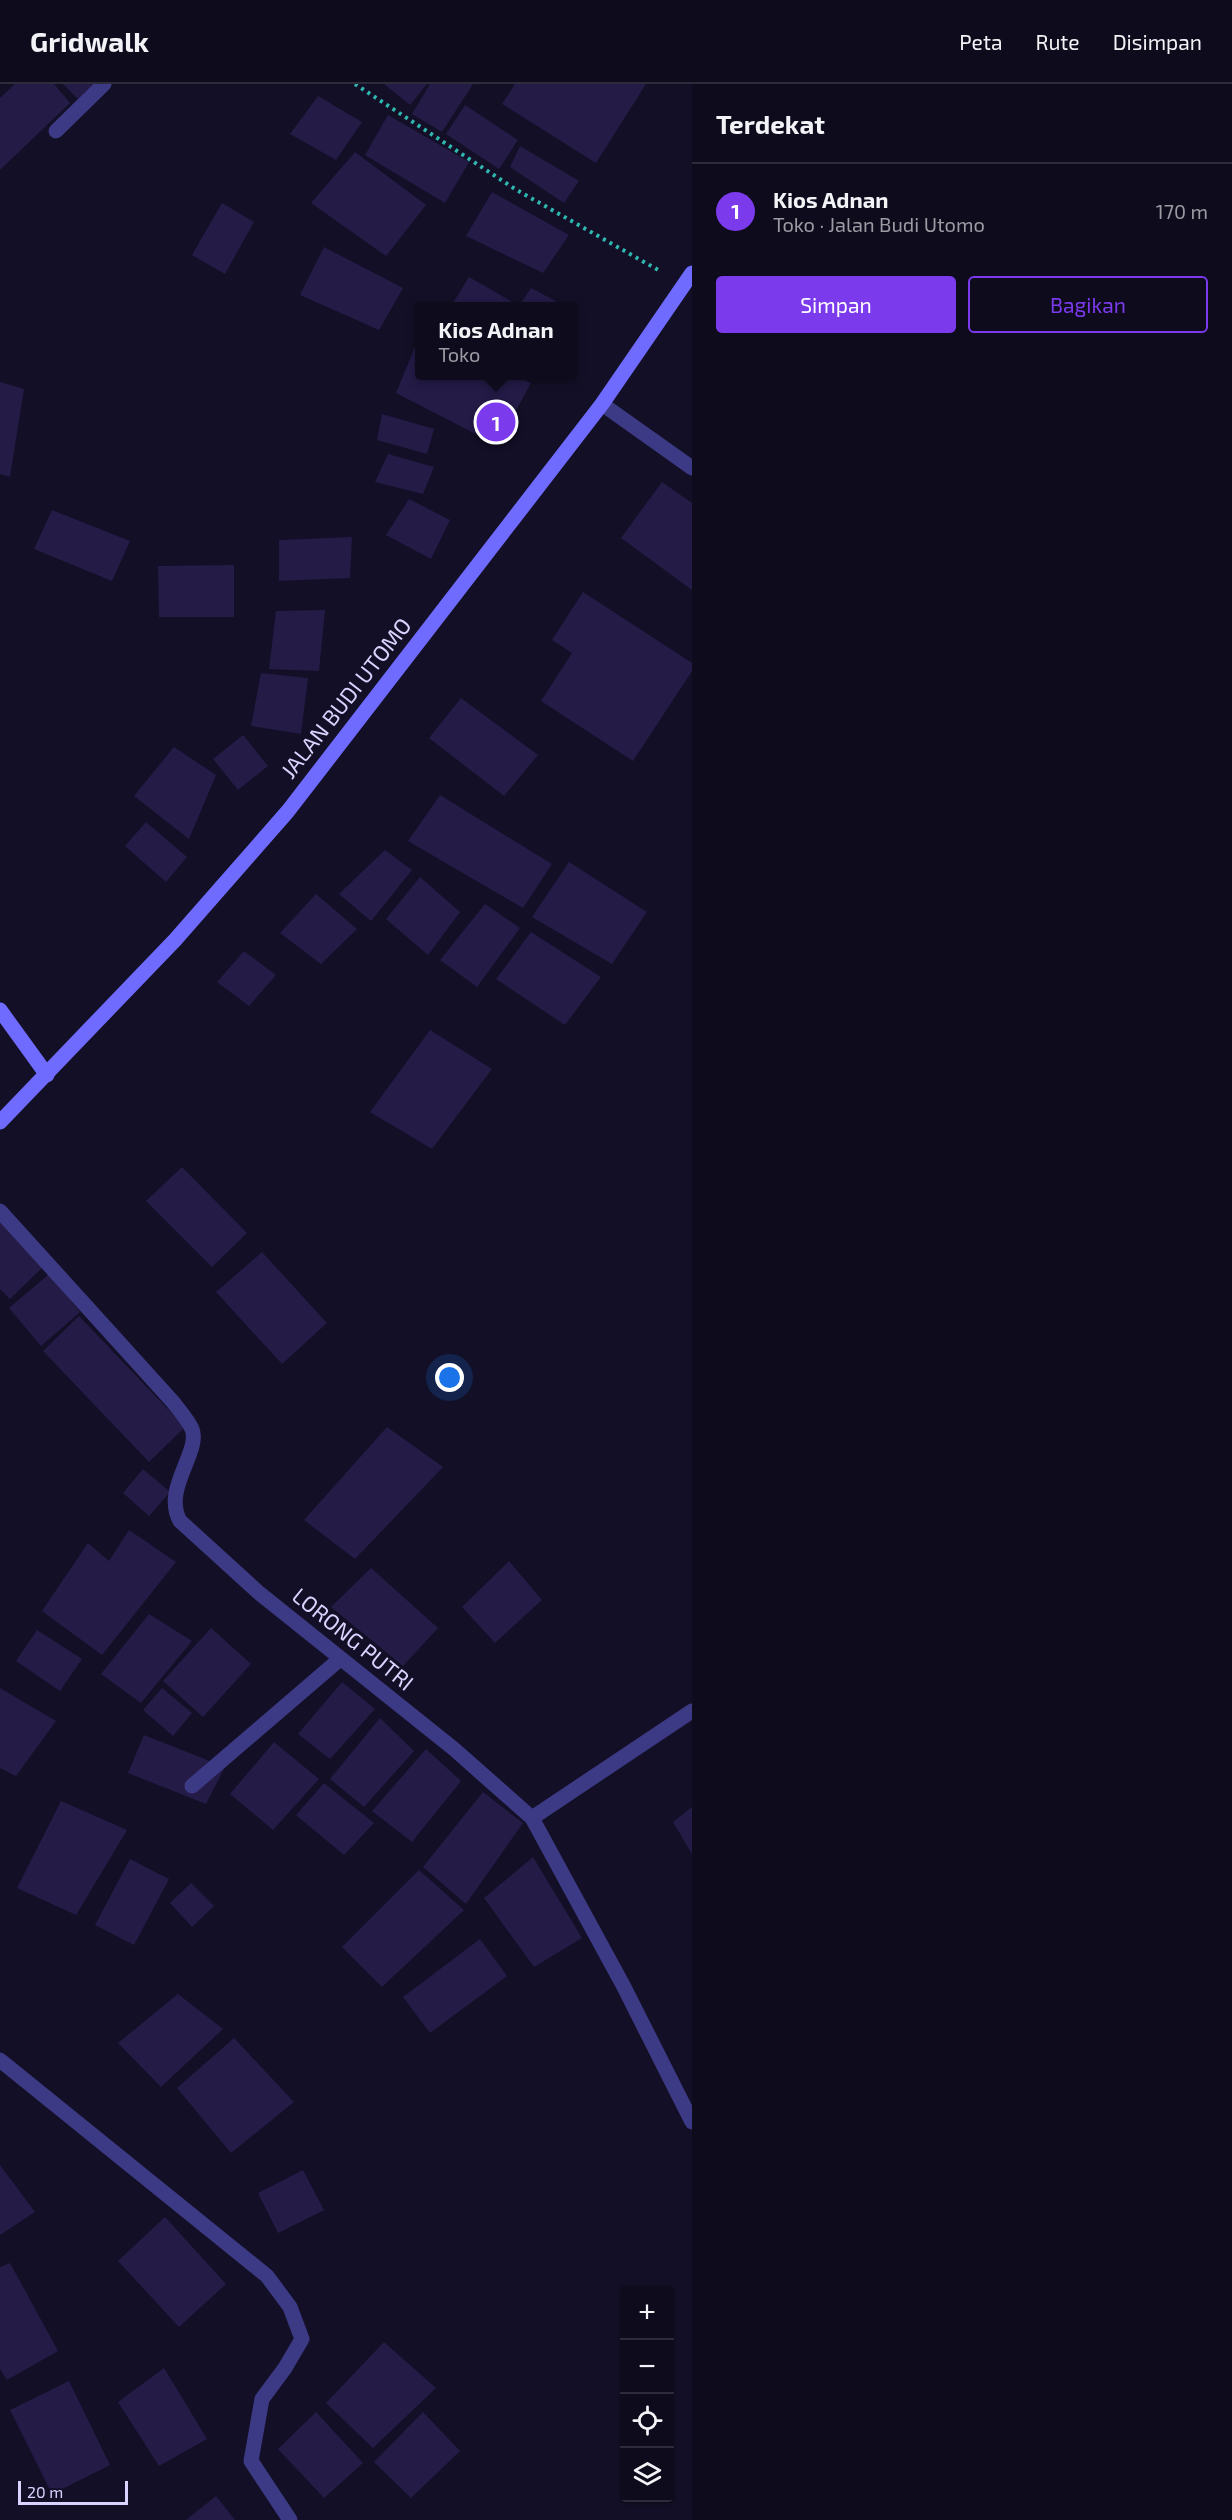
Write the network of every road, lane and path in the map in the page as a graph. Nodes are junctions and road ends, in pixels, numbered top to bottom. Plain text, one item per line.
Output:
1 (104, 84) edge
2 (354, 84) edge
3 (56, 130) dead end
4 (688, 279) edge
5 (602, 404) junction
6 (692, 468) edge
7 (0, 1010) edge
8 (47, 1076) junction
9 (3, 1113) edge
10 (0, 1210) edge
11 (340, 1659) junction
12 (692, 1711) edge
13 (192, 1786) dead end
14 (532, 1818) junction
15 (0, 2060) edge
16 (692, 2122) edge
17 (290, 2520) edge

1 - 3 street
2 - 4 path
4 - 5 main road, JALAN BUDI UTOMO
5 - 6 street
5 - 8 main road, JALAN BUDI UTOMO
7 - 8 main road
8 - 9 main road, JALAN BUDI UTOMO
10 - 11 street, LORONG PUTRI
11 - 13 street
11 - 14 street, LORONG PUTRI
12 - 14 street
14 - 16 street, LORONG PUTRI
15 - 17 street

